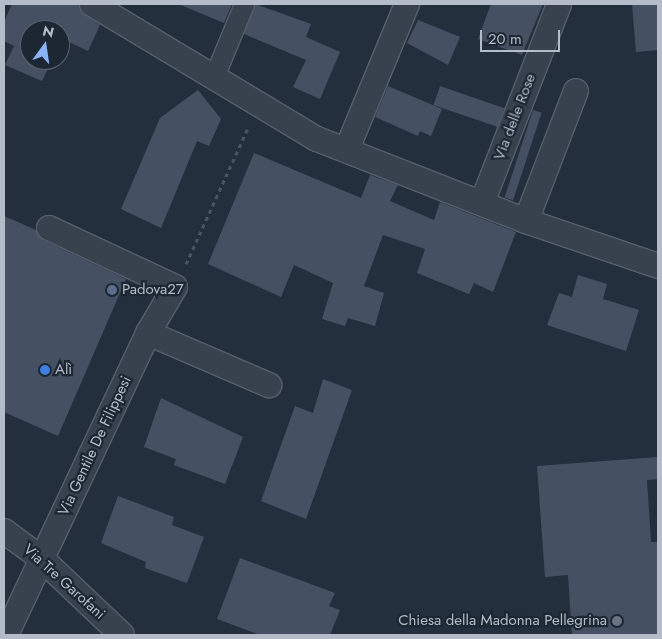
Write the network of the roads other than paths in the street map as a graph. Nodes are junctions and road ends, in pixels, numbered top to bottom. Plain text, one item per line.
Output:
1 (92, 4) edge
2 (244, 4) edge
3 (407, 4) edge
4 (559, 4) edge
5 (214, 79) junction
6 (576, 91) dead end
7 (347, 149) junction
8 (482, 203) junction
9 (526, 221) junction
10 (49, 228) dead end
11 (658, 266) edge
12 (148, 333) junction
13 (269, 385) dead end
14 (4, 531) edge
15 (42, 559) junction
16 (6, 635) edge
17 (122, 635) edge

1 - 5 street
2 - 5 street
3 - 7 street
4 - 8 street, Via delle Rose
5 - 7 street
6 - 9 street
7 - 8 street
8 - 9 street
9 - 11 street
10 - 12 street, Via Gentile De Filippesi
12 - 13 street
12 - 15 street, Via Gentile De Filippesi
14 - 15 street, Via Tre Garofani
15 - 16 street, Via Gentile De Filippesi
15 - 17 street, Via Tre Garofani

